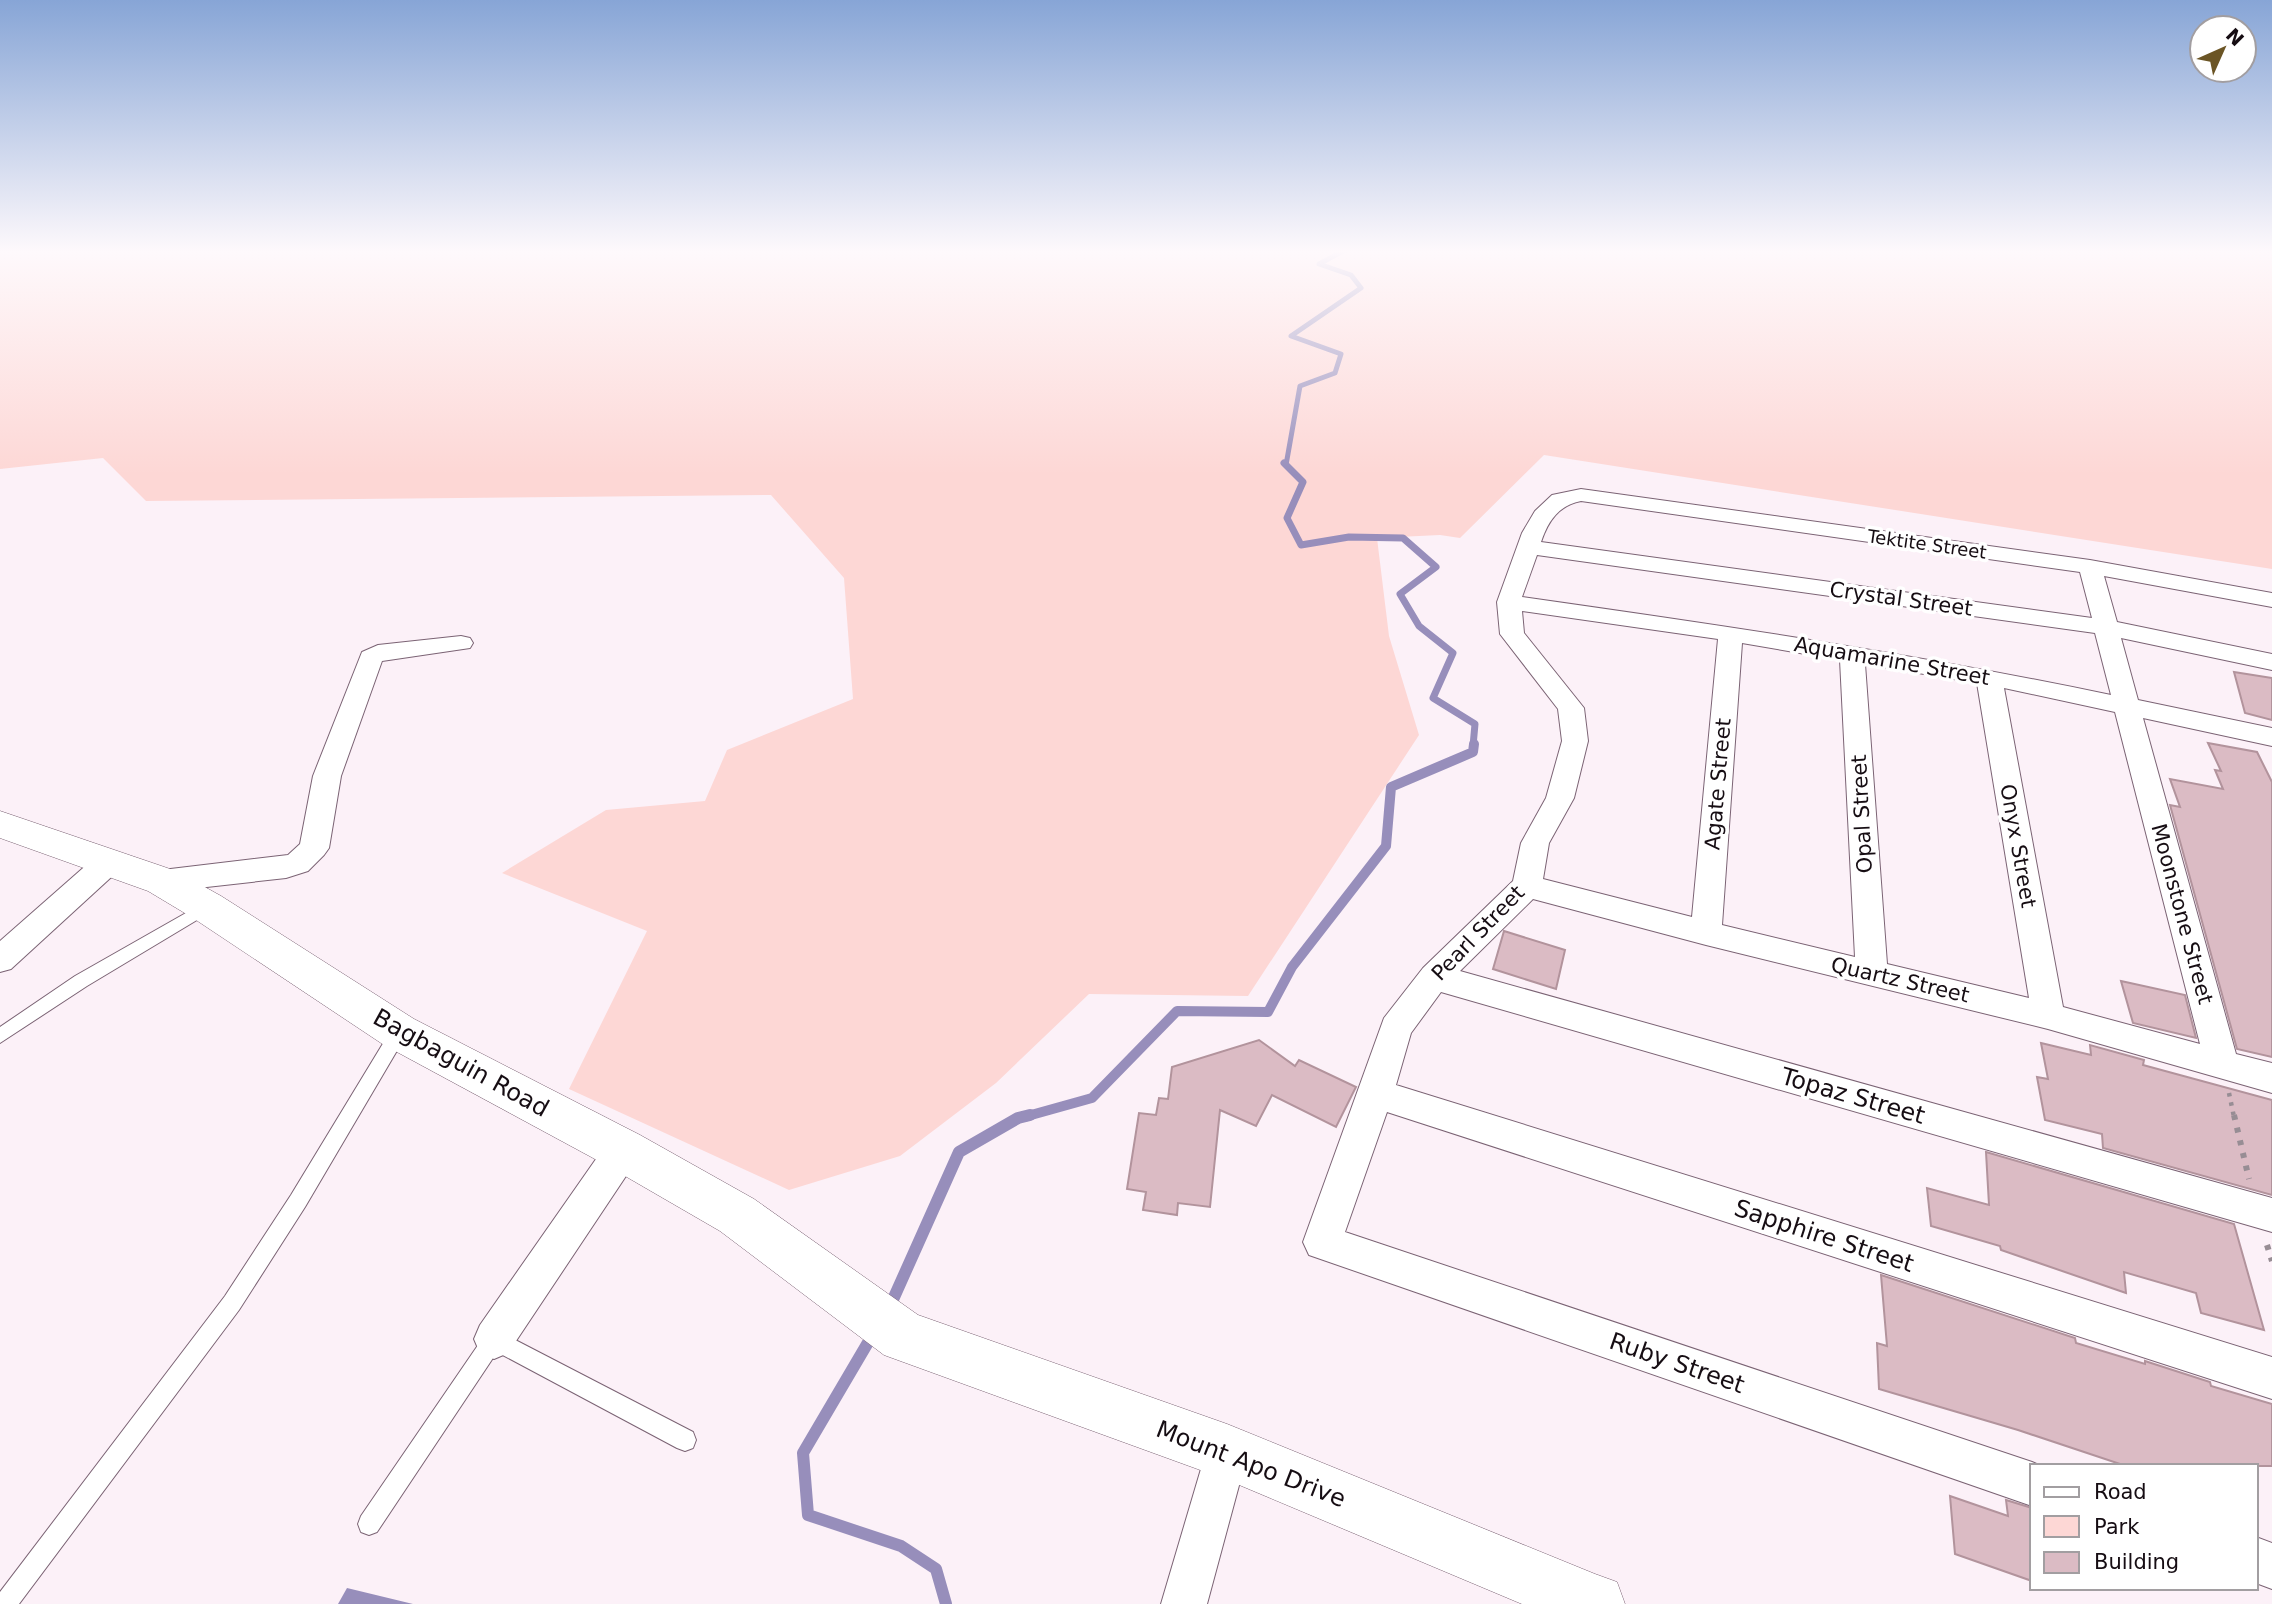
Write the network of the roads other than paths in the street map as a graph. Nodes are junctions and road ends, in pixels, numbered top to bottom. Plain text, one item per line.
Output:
1 (1581, 495) joint
2 (1529, 547) junction
3 (2090, 567) junction
4 (2272, 600) edge
5 (1509, 602) junction
6 (2104, 627) junction
7 (1731, 634) junction
8 (461, 643) dead end
9 (1852, 654) junction
10 (2272, 662) edge
11 (1989, 677) junction
12 (2127, 704) junction
13 (2272, 737) edge
14 (0, 824) edge
15 (109, 862) junction
16 (162, 881) junction
17 (1527, 886) junction
18 (207, 907) junction
19 (1706, 933) junction
20 (0, 960) edge
21 (1872, 974) junction
22 (1434, 977) junction
23 (2048, 1016) junction
24 (399, 1032) junction
25 (0, 1036) edge
26 (2222, 1065) junction
27 (2272, 1078) edge
28 (1376, 1094) junction
29 (623, 1150) junction
30 (2264, 1213) edge
31 (1322, 1242) joint
32 (903, 1336) joint
33 (494, 1339) junction
34 (2272, 1378) edge
35 (685, 1440) dead end
36 (1227, 1452) junction
37 (2030, 1483) edge
38 (369, 1524) dead end
39 (5, 1604) edge
40 (1184, 1604) edge
41 (1595, 1604) edge

1 - 2 street, Pearl Street
1 - 3 street, Tektite Street
2 - 5 street, Pearl Street
2 - 6 street, Crystal Street
3 - 4 street, Tektite Street
3 - 6 street, Moonstone Street
5 - 7 street, Aquamarine Street
5 - 17 street, Pearl Street
6 - 10 street, Crystal Street
6 - 12 street, Moonstone Street
7 - 9 street, Aquamarine Street
7 - 19 street, Agate Street
8 - 16 street
9 - 11 street, Aquamarine Street
9 - 21 street, Opal Street
11 - 12 street, Aquamarine Street
11 - 23 street, Onyx Street
12 - 13 street, Aquamarine Street
12 - 26 street, Moonstone Street
14 - 15 street, Bagbaguin Road
15 - 16 street, Bagbaguin Road
15 - 20 street
16 - 18 street, Bagbaguin Road
17 - 19 street, Quartz Street
17 - 22 street, Pearl Street
18 - 24 street, Bagbaguin Road
18 - 25 lane
19 - 21 street, Quartz Street
21 - 23 street, Quartz Street
22 - 28 street, Pearl Street
22 - 30 street, Topaz Street
23 - 26 street, Quartz Street
24 - 29 street, Bagbaguin Road
24 - 39 lane
26 - 27 street, Quartz Street
28 - 31 street, Pearl Street
28 - 34 street, Sapphire Street
29 - 32 street, Bagbaguin Road
29 - 33 street
31 - 37 street, Ruby Street
32 - 36 street, Mount Apo Drive
33 - 35 lane
33 - 38 lane
36 - 40 street
36 - 41 street, Mount Apo Drive

